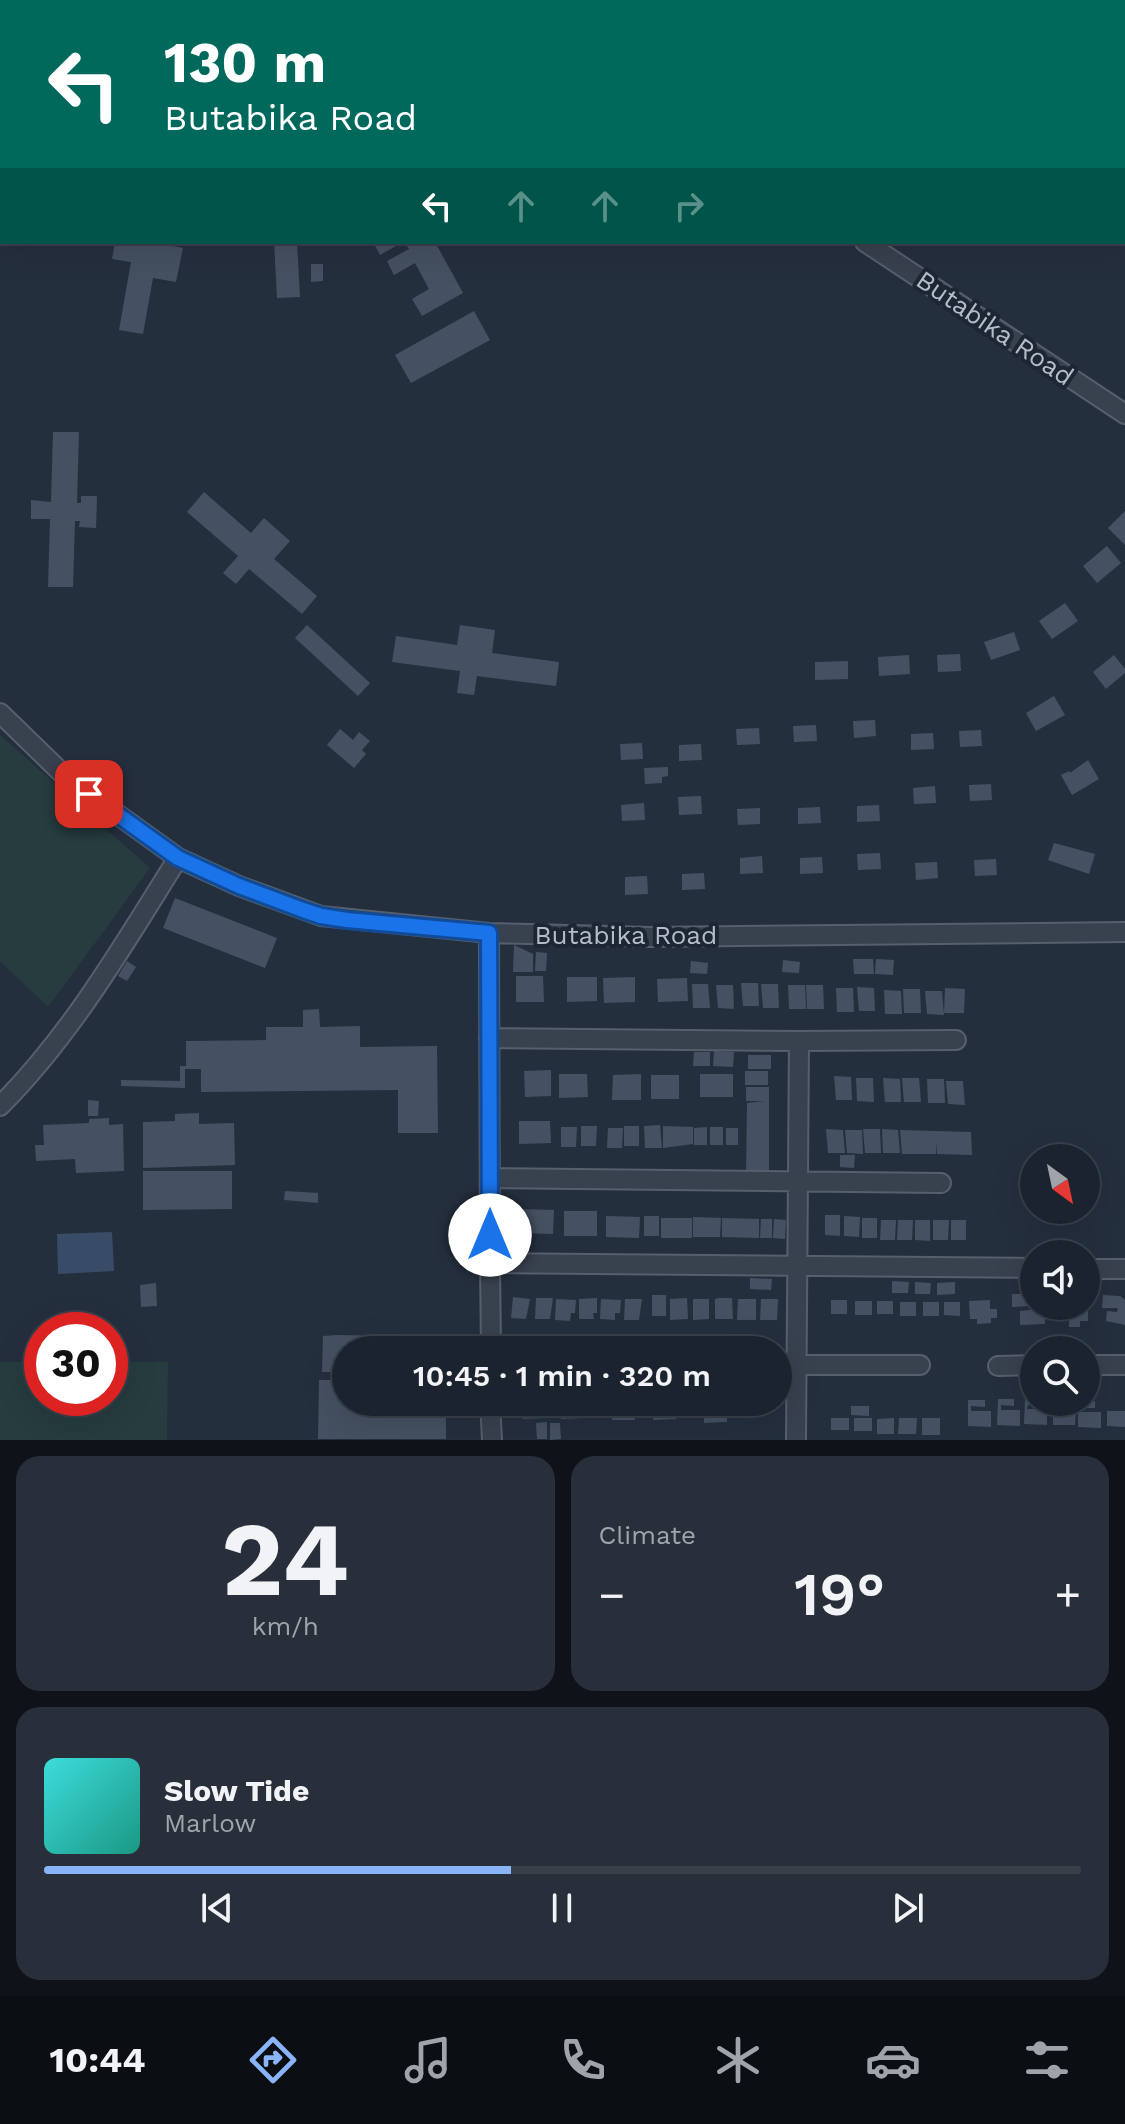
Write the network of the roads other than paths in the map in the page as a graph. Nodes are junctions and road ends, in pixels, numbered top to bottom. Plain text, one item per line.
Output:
1 (868, 244) edge
2 (1125, 414) edge
3 (0, 713) edge
4 (178, 858) junction
5 (1125, 932) edge
6 (489, 933) junction
7 (489, 1038) junction
8 (956, 1040) dead end
9 (799, 1041) junction
10 (0, 1106) edge
11 (490, 1178) junction
12 (799, 1181) junction
13 (941, 1183) dead end
14 (490, 1263) junction
15 (798, 1267) junction
16 (1020, 1268) edge
17 (1100, 1269) edge
18 (1125, 1269) edge
19 (491, 1336) edge
20 (791, 1336) edge
21 (920, 1365) dead end
22 (1020, 1365) edge
23 (1100, 1365) edge
24 (1125, 1365) edge
25 (792, 1366) edge
26 (998, 1366) dead end
27 (792, 1403) edge
28 (491, 1416) edge
29 (492, 1440) edge
30 (796, 1440) edge

1 - 2 street, Butabika Road
3 - 4 street, Butabika Road
4 - 6 street, Butabika Road
4 - 10 street
5 - 6 street, Butabika Road
6 - 7 street
7 - 9 street
7 - 11 street
8 - 9 street
9 - 12 street
11 - 12 street
11 - 14 street
12 - 13 street
12 - 15 street
14 - 15 street
14 - 19 street
15 - 16 street
15 - 20 street
17 - 18 street
21 - 25 street
22 - 26 street
23 - 24 street
27 - 30 street
28 - 29 street

